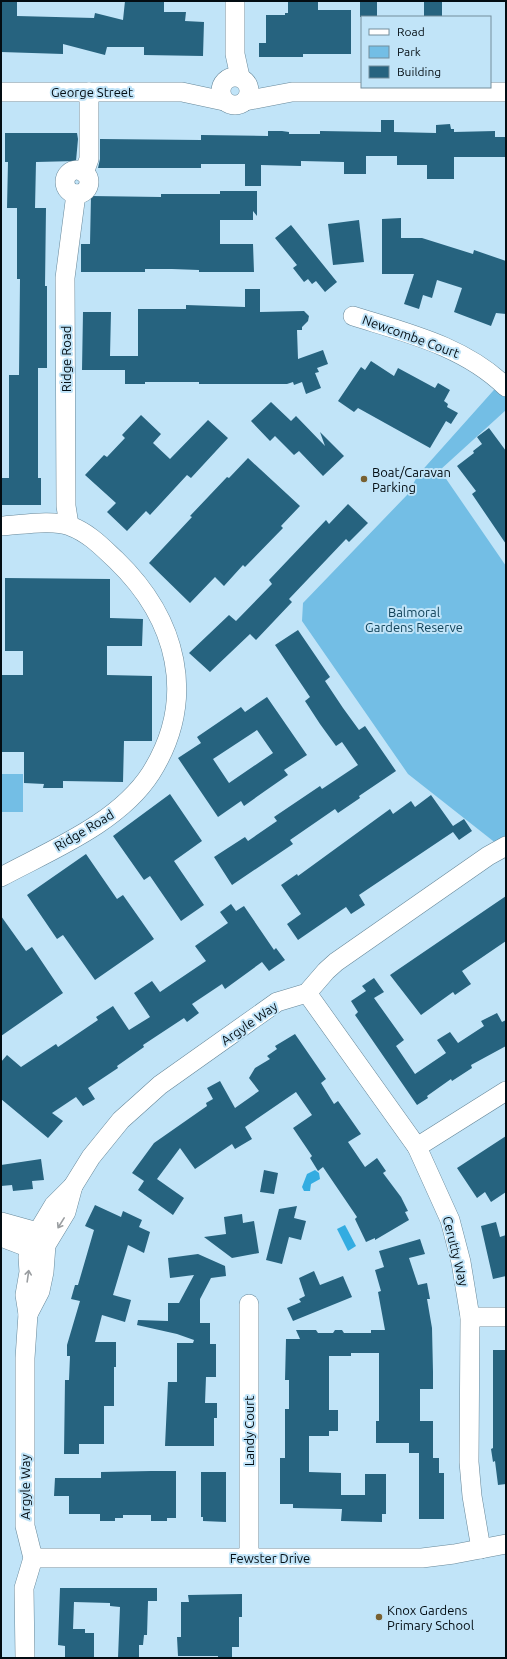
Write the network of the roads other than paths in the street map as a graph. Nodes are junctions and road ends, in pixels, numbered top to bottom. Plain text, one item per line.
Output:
1 (235, 1) edge
2 (234, 80) junction
3 (1, 92) edge
4 (89, 92) junction
5 (182, 92) junction
6 (292, 92) junction
7 (506, 92) edge
8 (224, 101) junction
9 (244, 102) junction
10 (353, 316) dead end
11 (506, 387) edge
12 (69, 525) junction
13 (1, 526) edge
14 (506, 846) edge
15 (1, 877) edge
16 (307, 993) junction
17 (506, 1091) edge
18 (417, 1148) junction
19 (1, 1222) edge
20 (1, 1237) edge
21 (38, 1242) junction
22 (249, 1304) dead end
23 (506, 1317) edge
24 (470, 1318) junction
25 (506, 1544) edge
26 (481, 1549) junction
27 (33, 1558) junction
28 (249, 1558) junction
29 (25, 1658) edge

1 - 2 street
2 - 5 street, George Street
2 - 6 street, George Street
2 - 8 street
2 - 9 street
3 - 4 street, George Street
4 - 5 street, George Street
4 - 12 street, Ridge Road
5 - 8 street, George Street
6 - 7 street, George Street
6 - 9 street, George Street
8 - 9 street
10 - 11 street, Newcombe Court
12 - 13 street, Ridge Road
12 - 15 street, Ridge Road
14 - 16 street
16 - 18 street, Cerutty Way
16 - 21 street, Argyle Way
17 - 18 street
18 - 24 street, Cerutty Way
19 - 21 street
20 - 21 street
21 - 27 street, Argyle Way
22 - 28 street, Landy Court
23 - 24 street
24 - 26 street, Cerutty Way
25 - 26 street, Fewster Drive
26 - 28 street, Fewster Drive
27 - 28 street, Fewster Drive
27 - 29 street

